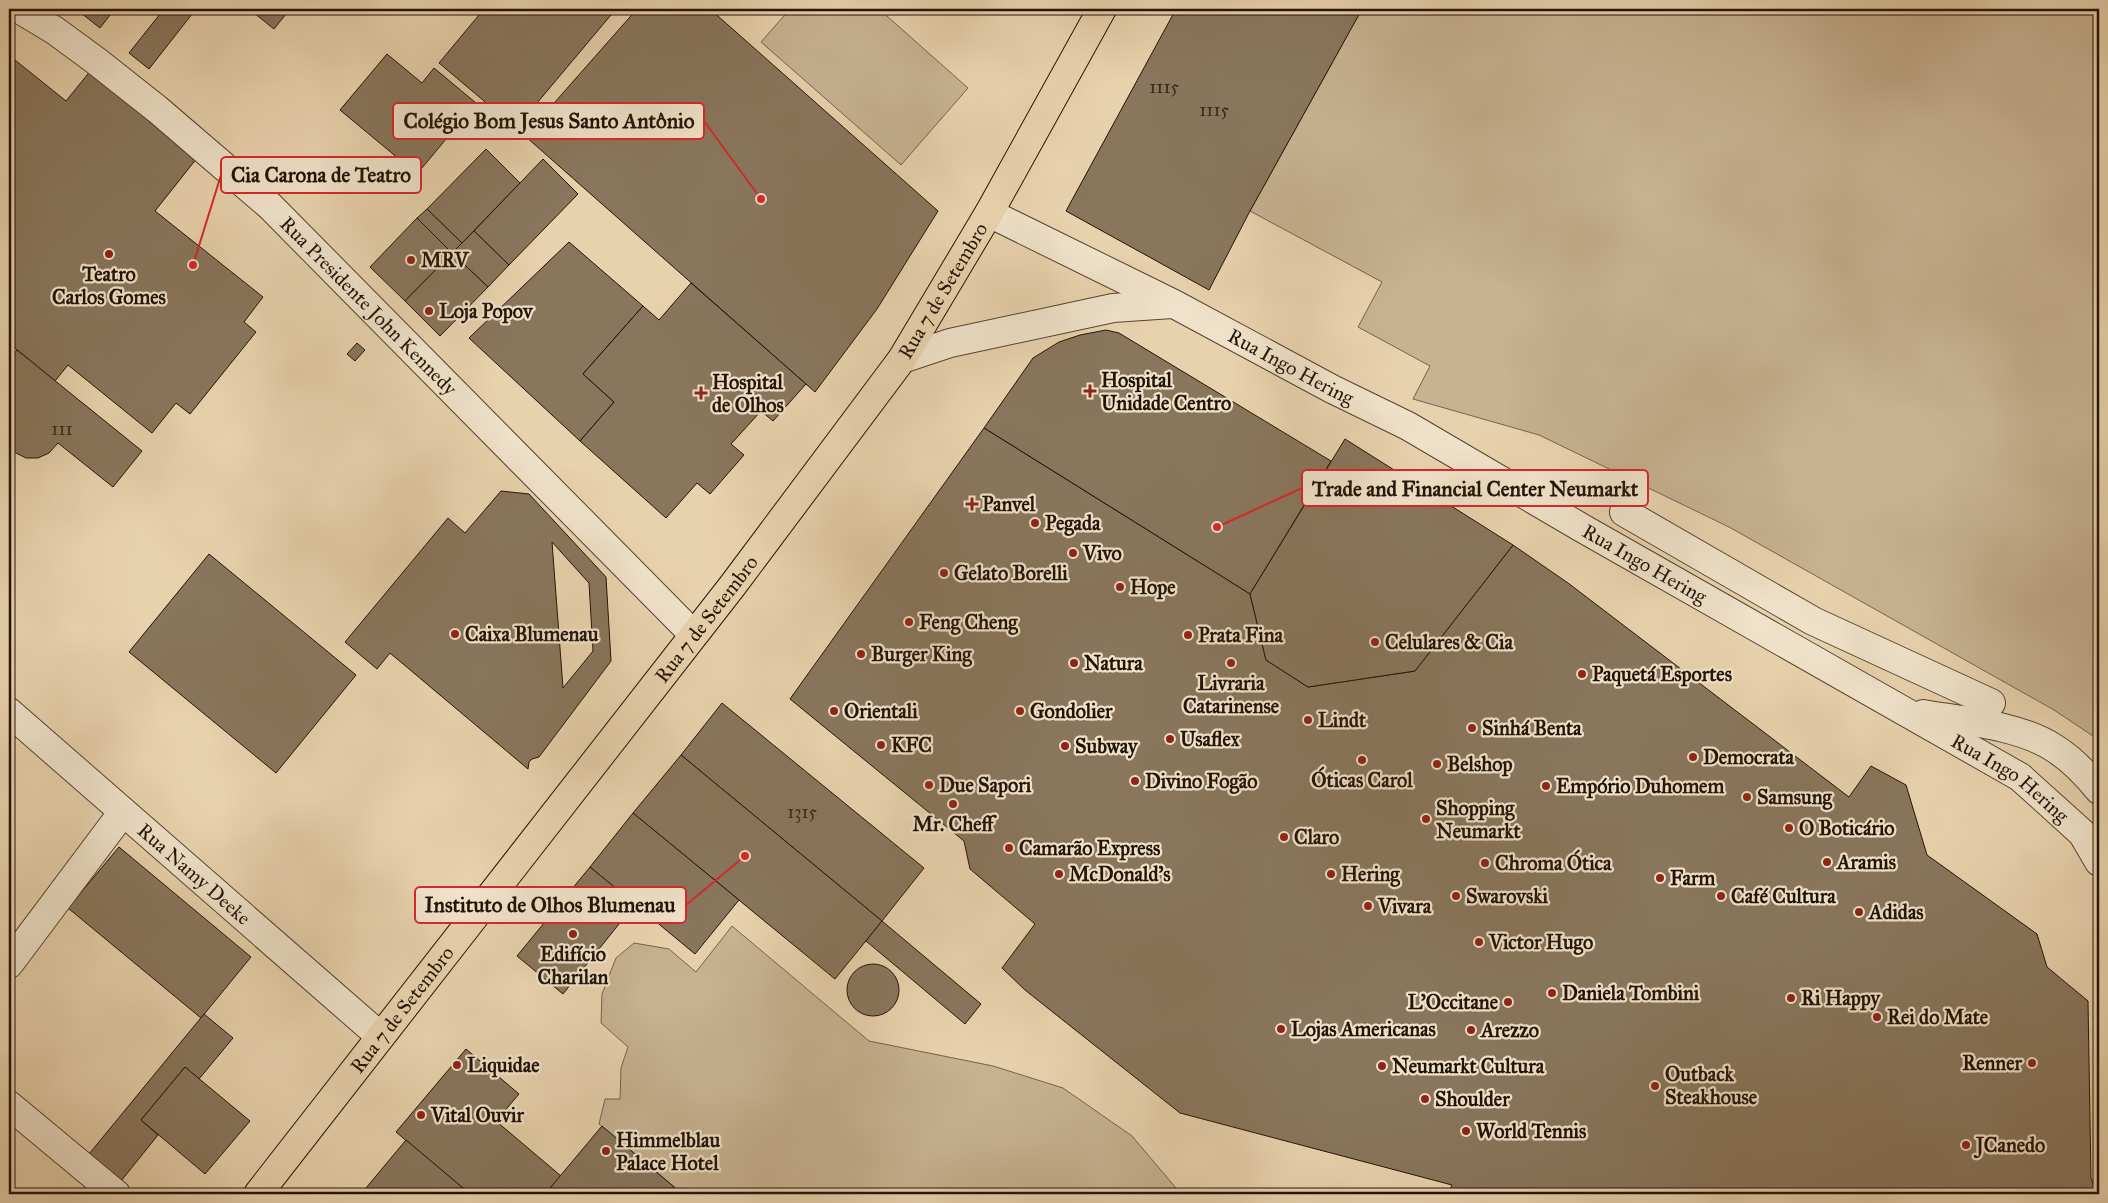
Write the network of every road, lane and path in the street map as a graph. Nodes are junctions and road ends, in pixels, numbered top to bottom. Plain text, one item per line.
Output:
1 (19, 9) edge
2 (1102, 9) edge
3 (989, 213) junction
4 (1174, 304) junction
5 (902, 359) junction
6 (1624, 512) dead end
7 (693, 634) junction
8 (1991, 703) dead end
9 (1904, 710) junction
10 (9, 712) edge
11 (2099, 790) edge
12 (123, 812) junction
13 (2099, 862) edge
14 (9, 964) edge
15 (380, 1036) junction
16 (9, 1105) edge
17 (116, 1194) edge
18 (258, 1194) edge

1 - 7 street, Rua Presidente John Kennedy
2 - 3 main road, Rua 7 de Setembro
3 - 4 street, Rua Ingo Hering
3 - 5 main road, Rua 7 de Setembro
4 - 5 street
4 - 9 street, Rua Ingo Hering
5 - 7 main road, Rua 7 de Setembro
6 - 8 street
7 - 15 main road, Rua 7 de Setembro
9 - 11 street, Rua Ingo Hering
9 - 13 street, Rua Ingo Hering
10 - 12 street, Rua Namy Deeke
12 - 14 street
12 - 15 street, Rua Namy Deeke
15 - 18 main road, Rua 7 de Setembro
16 - 17 street

